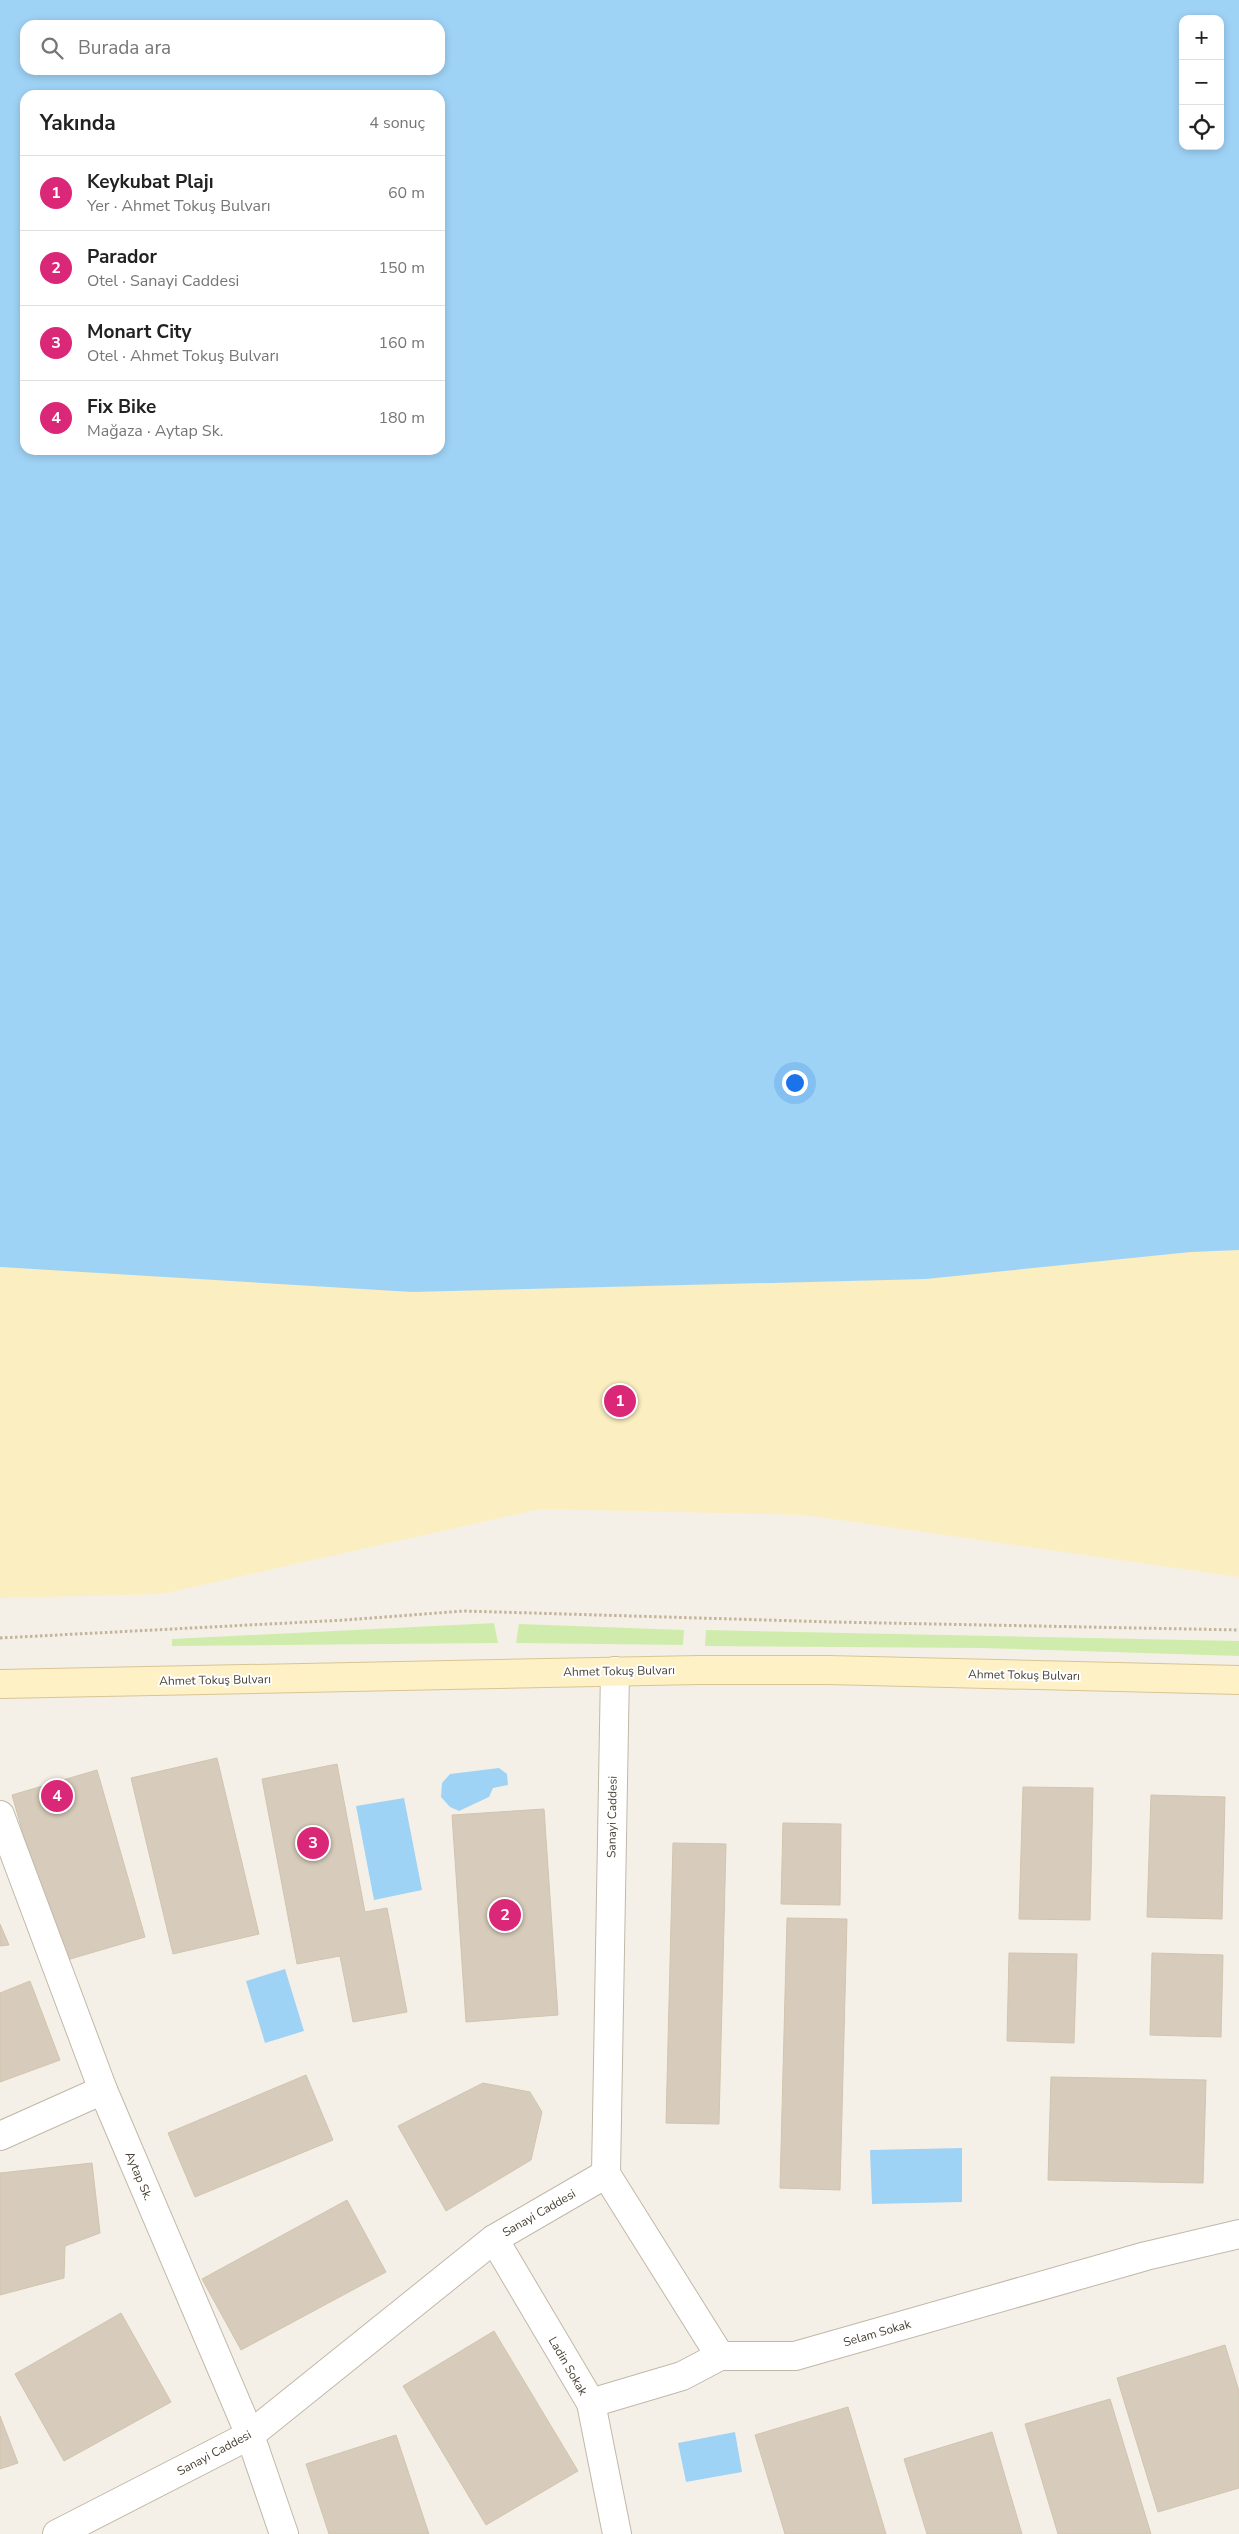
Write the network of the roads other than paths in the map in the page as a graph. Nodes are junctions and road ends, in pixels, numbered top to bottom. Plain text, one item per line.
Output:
1 (615, 1671) junction
2 (1239, 1680) edge
3 (0, 1684) edge
4 (0, 1815) edge
5 (103, 2090) junction
6 (0, 2136) edge
7 (606, 2174) junction
8 (1239, 2234) edge
9 (494, 2239) junction
10 (720, 2356) junction
11 (590, 2404) junction
12 (250, 2435) junction
13 (57, 2534) edge
14 (284, 2534) edge
15 (617, 2534) edge

1 - 2 main road, Ahmet Tokuş Bulvarı
1 - 3 main road, Ahmet Tokuş Bulvarı
1 - 7 street, Sanayi Caddesi
4 - 5 street, Aytap Sk.
5 - 6 street
5 - 12 street, Aytap Sk.
7 - 9 street, Sanayi Caddesi
7 - 10 street
8 - 10 street, Selam Sokak
9 - 11 street, Ladin Sokak
9 - 12 street, Sanayi Caddesi
10 - 11 street
11 - 15 street, Ladin Sokak
12 - 13 street, Sanayi Caddesi
12 - 14 street, Aytap Sk.

